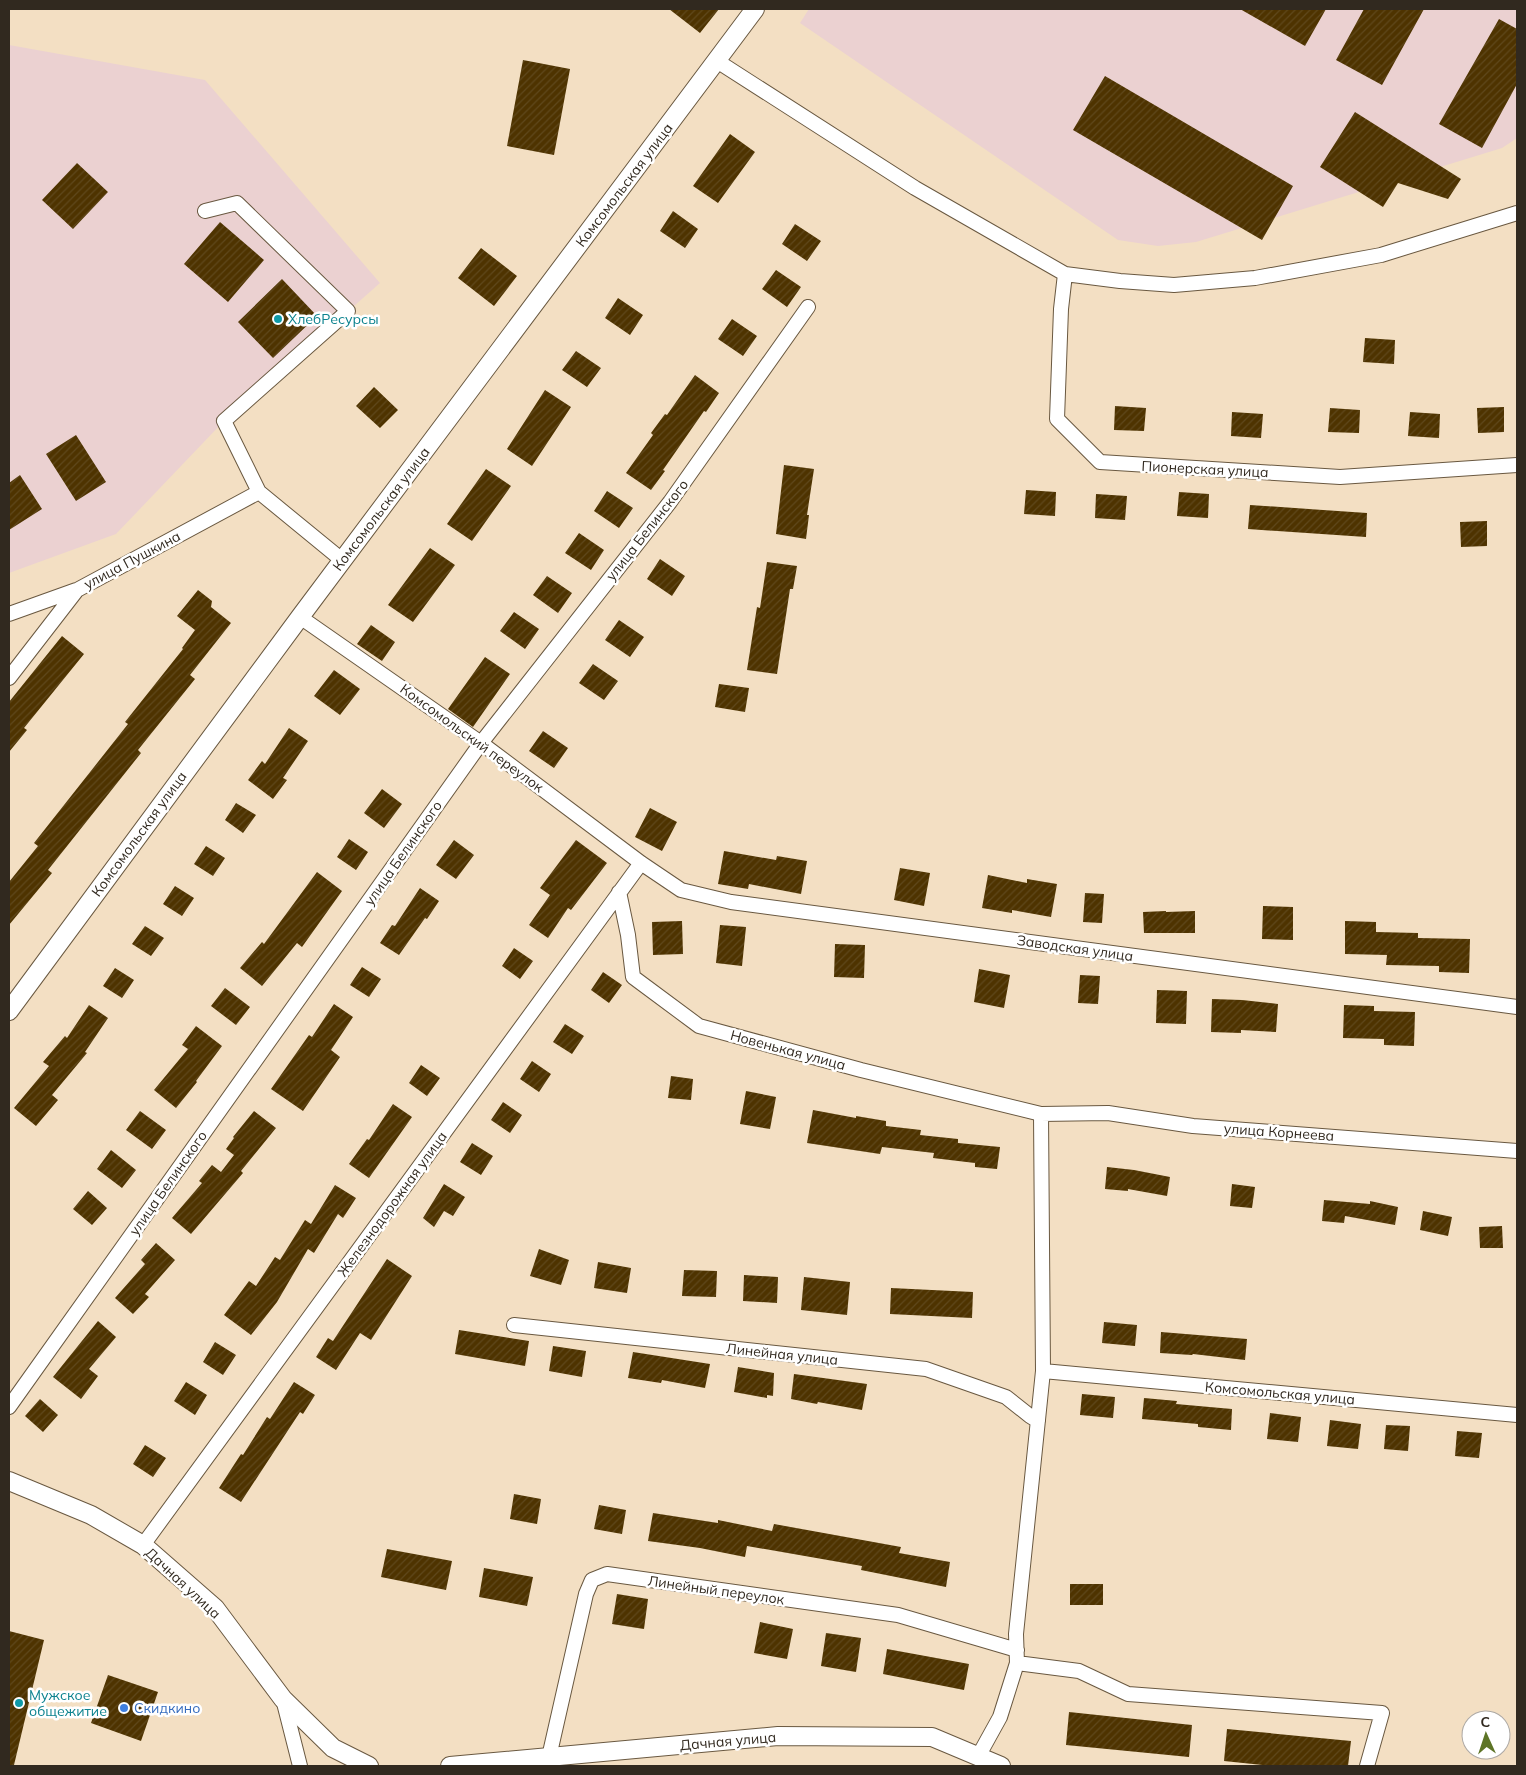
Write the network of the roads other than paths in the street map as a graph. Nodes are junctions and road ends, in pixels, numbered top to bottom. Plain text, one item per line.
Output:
1 (755, 9) edge
2 (717, 61) junction
3 (205, 211) dead end
4 (1517, 213) edge
5 (1065, 274) junction
6 (808, 307) dead end
7 (1517, 465) edge
8 (260, 492) junction
9 (342, 560) junction
10 (77, 590) junction
11 (9, 614) edge
12 (300, 617) junction
13 (9, 678) edge
14 (481, 743) junction
15 (641, 863) junction
16 (620, 892) junction
17 (1517, 1007) edge
18 (9, 1011) edge
19 (1041, 1114) junction
20 (1517, 1152) edge
21 (514, 1325) dead end
22 (1043, 1371) junction
23 (9, 1407) edge
24 (1517, 1415) edge
25 (1038, 1421) junction
26 (9, 1481) edge
27 (143, 1545) junction
28 (1017, 1657) junction
29 (284, 1699) junction
30 (979, 1755) junction
31 (550, 1757) junction
32 (300, 1766) edge
33 (369, 1766) edge
34 (450, 1766) edge
35 (1001, 1766) edge
36 (1367, 1766) edge

1 - 2 street, Комсомольская улица
2 - 5 street
2 - 9 street, Комсомольская улица
3 - 8 street
4 - 5 street
5 - 7 street, Пионерская улица
6 - 14 street, улица Белинского
8 - 9 street
8 - 10 street, улица Пушкина
9 - 12 street, Комсомольская улица
10 - 11 street
10 - 13 street, улица Пушкина
12 - 14 street, Комсомольский переулок
12 - 18 street, Комсомольская улица
14 - 15 street, Комсомольский переулок
14 - 23 street, улица Белинского
15 - 16 street, Железнодорожная улица
15 - 17 street, Заводская улица
16 - 19 street, Новенькая улица
16 - 27 street, Железнодорожная улица
19 - 20 street, улица Корнеева
19 - 22 street
21 - 25 street, Линейная улица
22 - 24 street, Комсомольская улица
22 - 25 street
25 - 28 street
26 - 27 street, Дачная улица
27 - 29 street, Дачная улица
28 - 30 street
28 - 31 street, Линейный переулок
28 - 36 street, Линейный переулок
29 - 32 street
29 - 33 street, Дачная улица
30 - 31 street, Дачная улица
30 - 35 street, Дачная улица
31 - 34 street, Дачная улица

